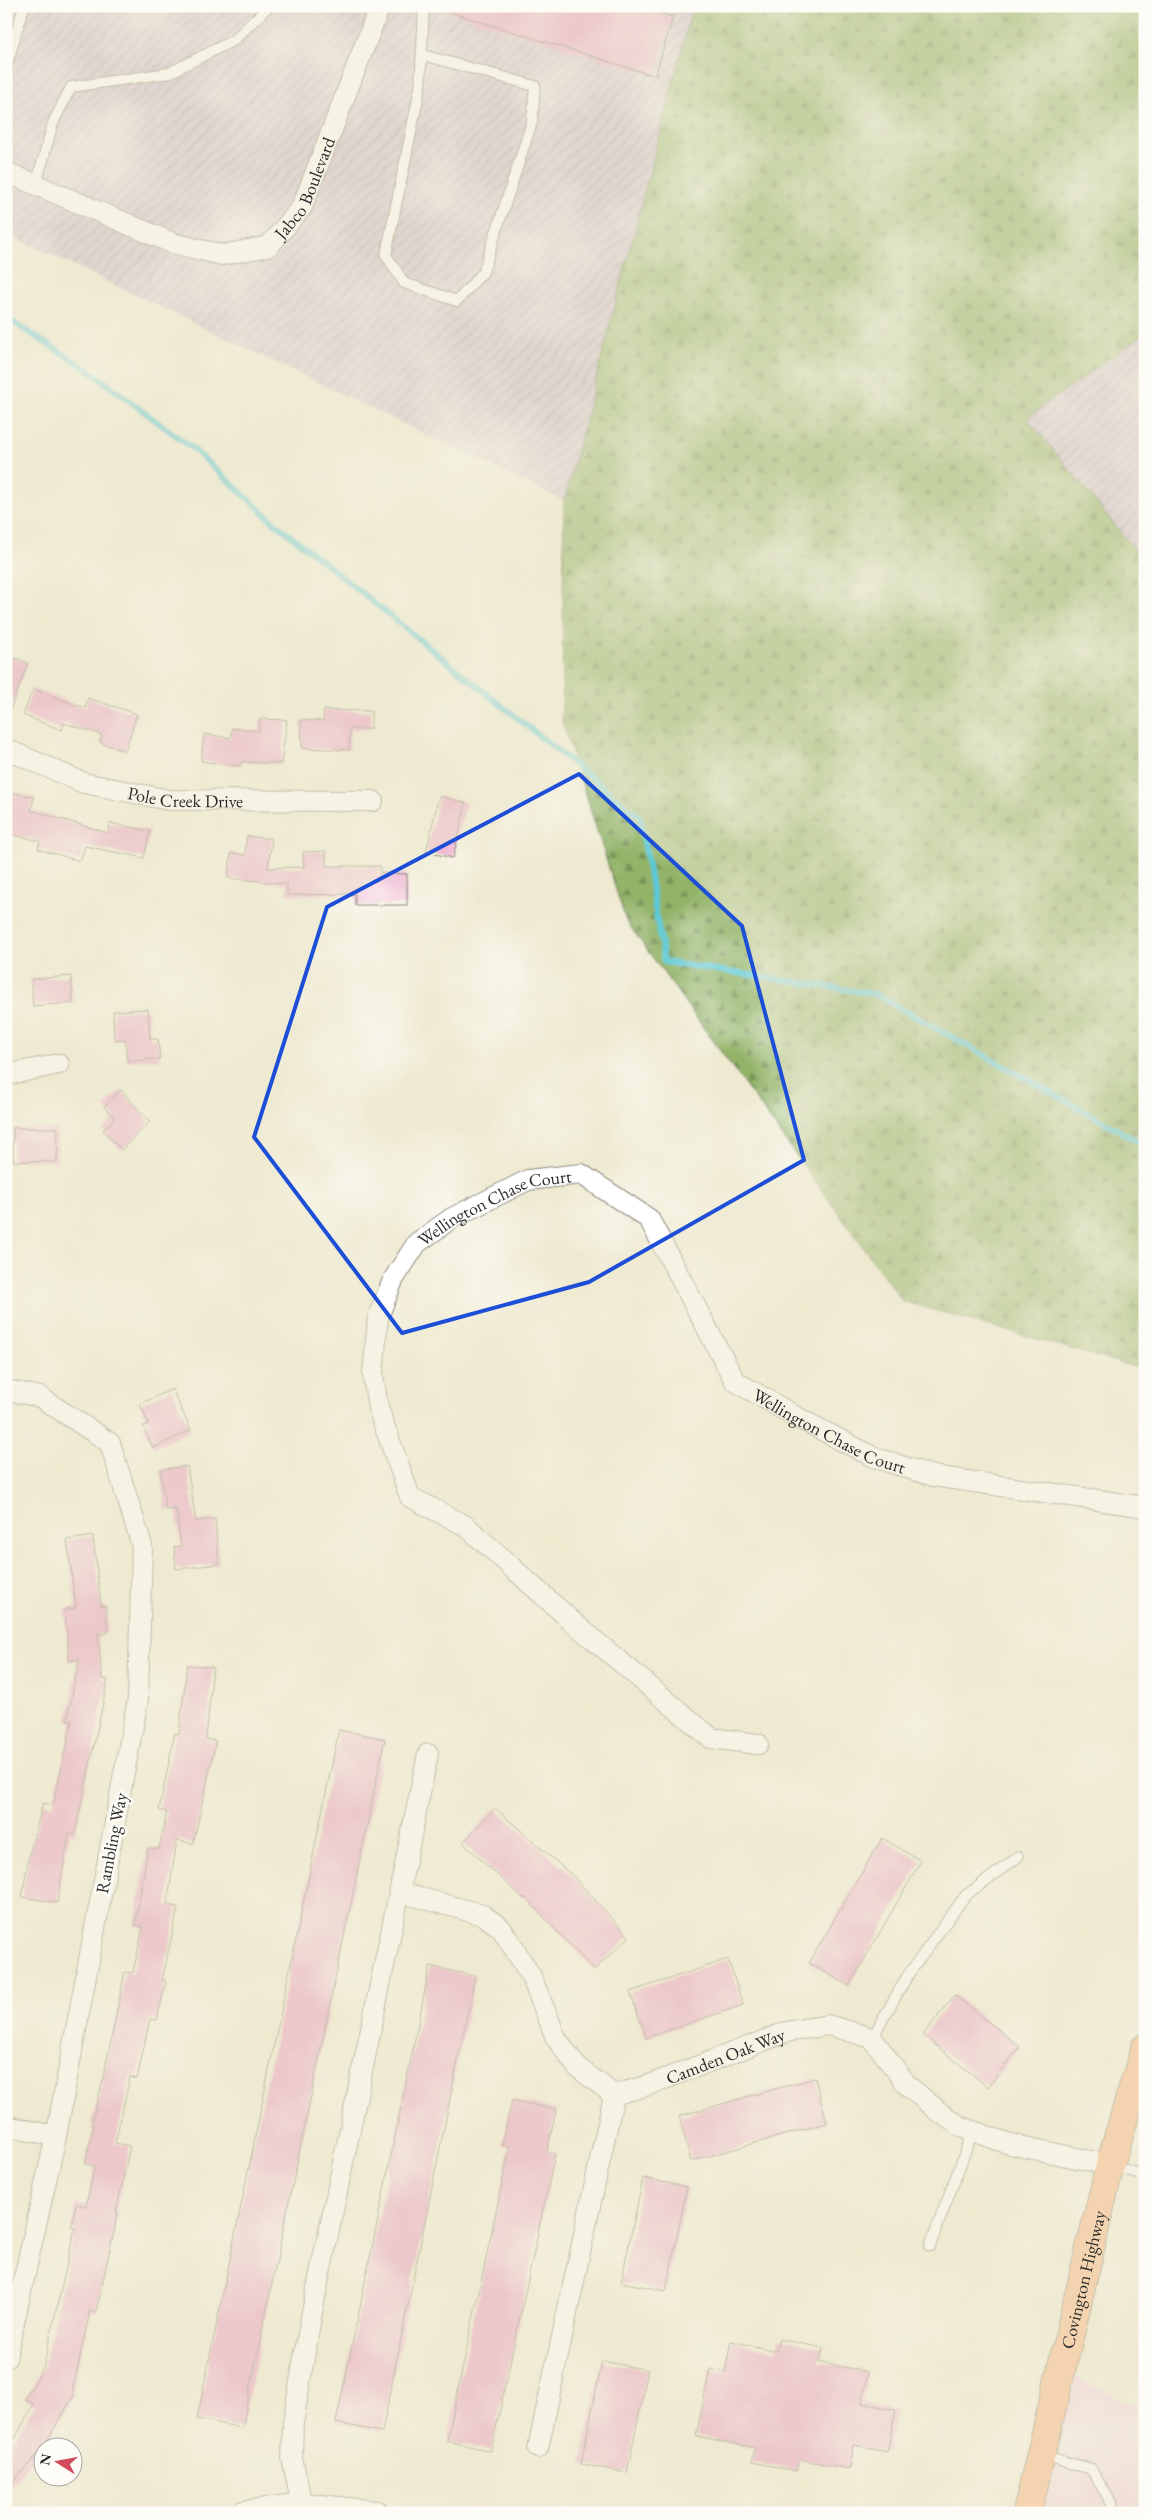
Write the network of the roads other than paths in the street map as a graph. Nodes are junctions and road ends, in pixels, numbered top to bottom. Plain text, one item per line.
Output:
1 (24, 6) edge
2 (268, 6) edge
3 (380, 6) edge
4 (424, 6) edge
5 (423, 55) junction
6 (6, 68) edge
7 (6, 172) edge
8 (36, 185) junction
9 (6, 749) edge
10 (373, 801) dead end
11 (59, 1064) dead end
12 (6, 1075) edge
13 (6, 1390) edge
14 (1145, 1507) edge
15 (758, 1744) dead end
16 (428, 1754) dead end
17 (1018, 1857) dead end
18 (400, 1892) junction
19 (872, 2038) junction
20 (1145, 2048) edge
21 (614, 2095) junction
22 (6, 2126) edge
23 (973, 2132) junction
24 (56, 2136) junction
25 (1110, 2166) junction
26 (1145, 2175) edge
27 (930, 2246) dead end
28 (6, 2358) edge
29 (538, 2448) dead end
30 (1041, 2455) junction
31 (1112, 2504) dead end
32 (302, 2505) junction
33 (244, 2513) edge
34 (377, 2513) edge
35 (1027, 2513) edge

1 - 6 lane
2 - 8 lane
3 - 8 street, Jabco Boulevard
4 - 5 lane
5 - 5 lane
7 - 8 street, Jabco Boulevard
9 - 10 street, Pole Creek Drive
11 - 12 street
13 - 24 street, Rambling Way
14 - 15 street, Wellington Chase Court
16 - 18 street
17 - 19 lane
18 - 21 street
18 - 32 street
19 - 21 street, Camden Oak Way
19 - 23 street
20 - 25 main road, Covington Highway
21 - 29 street
22 - 24 street
23 - 25 street
23 - 27 lane
24 - 28 street, Rambling Way
25 - 26 lane
25 - 30 main road, Covington Highway
30 - 31 lane
30 - 35 main road, Covington Highway
32 - 33 street
32 - 34 street

